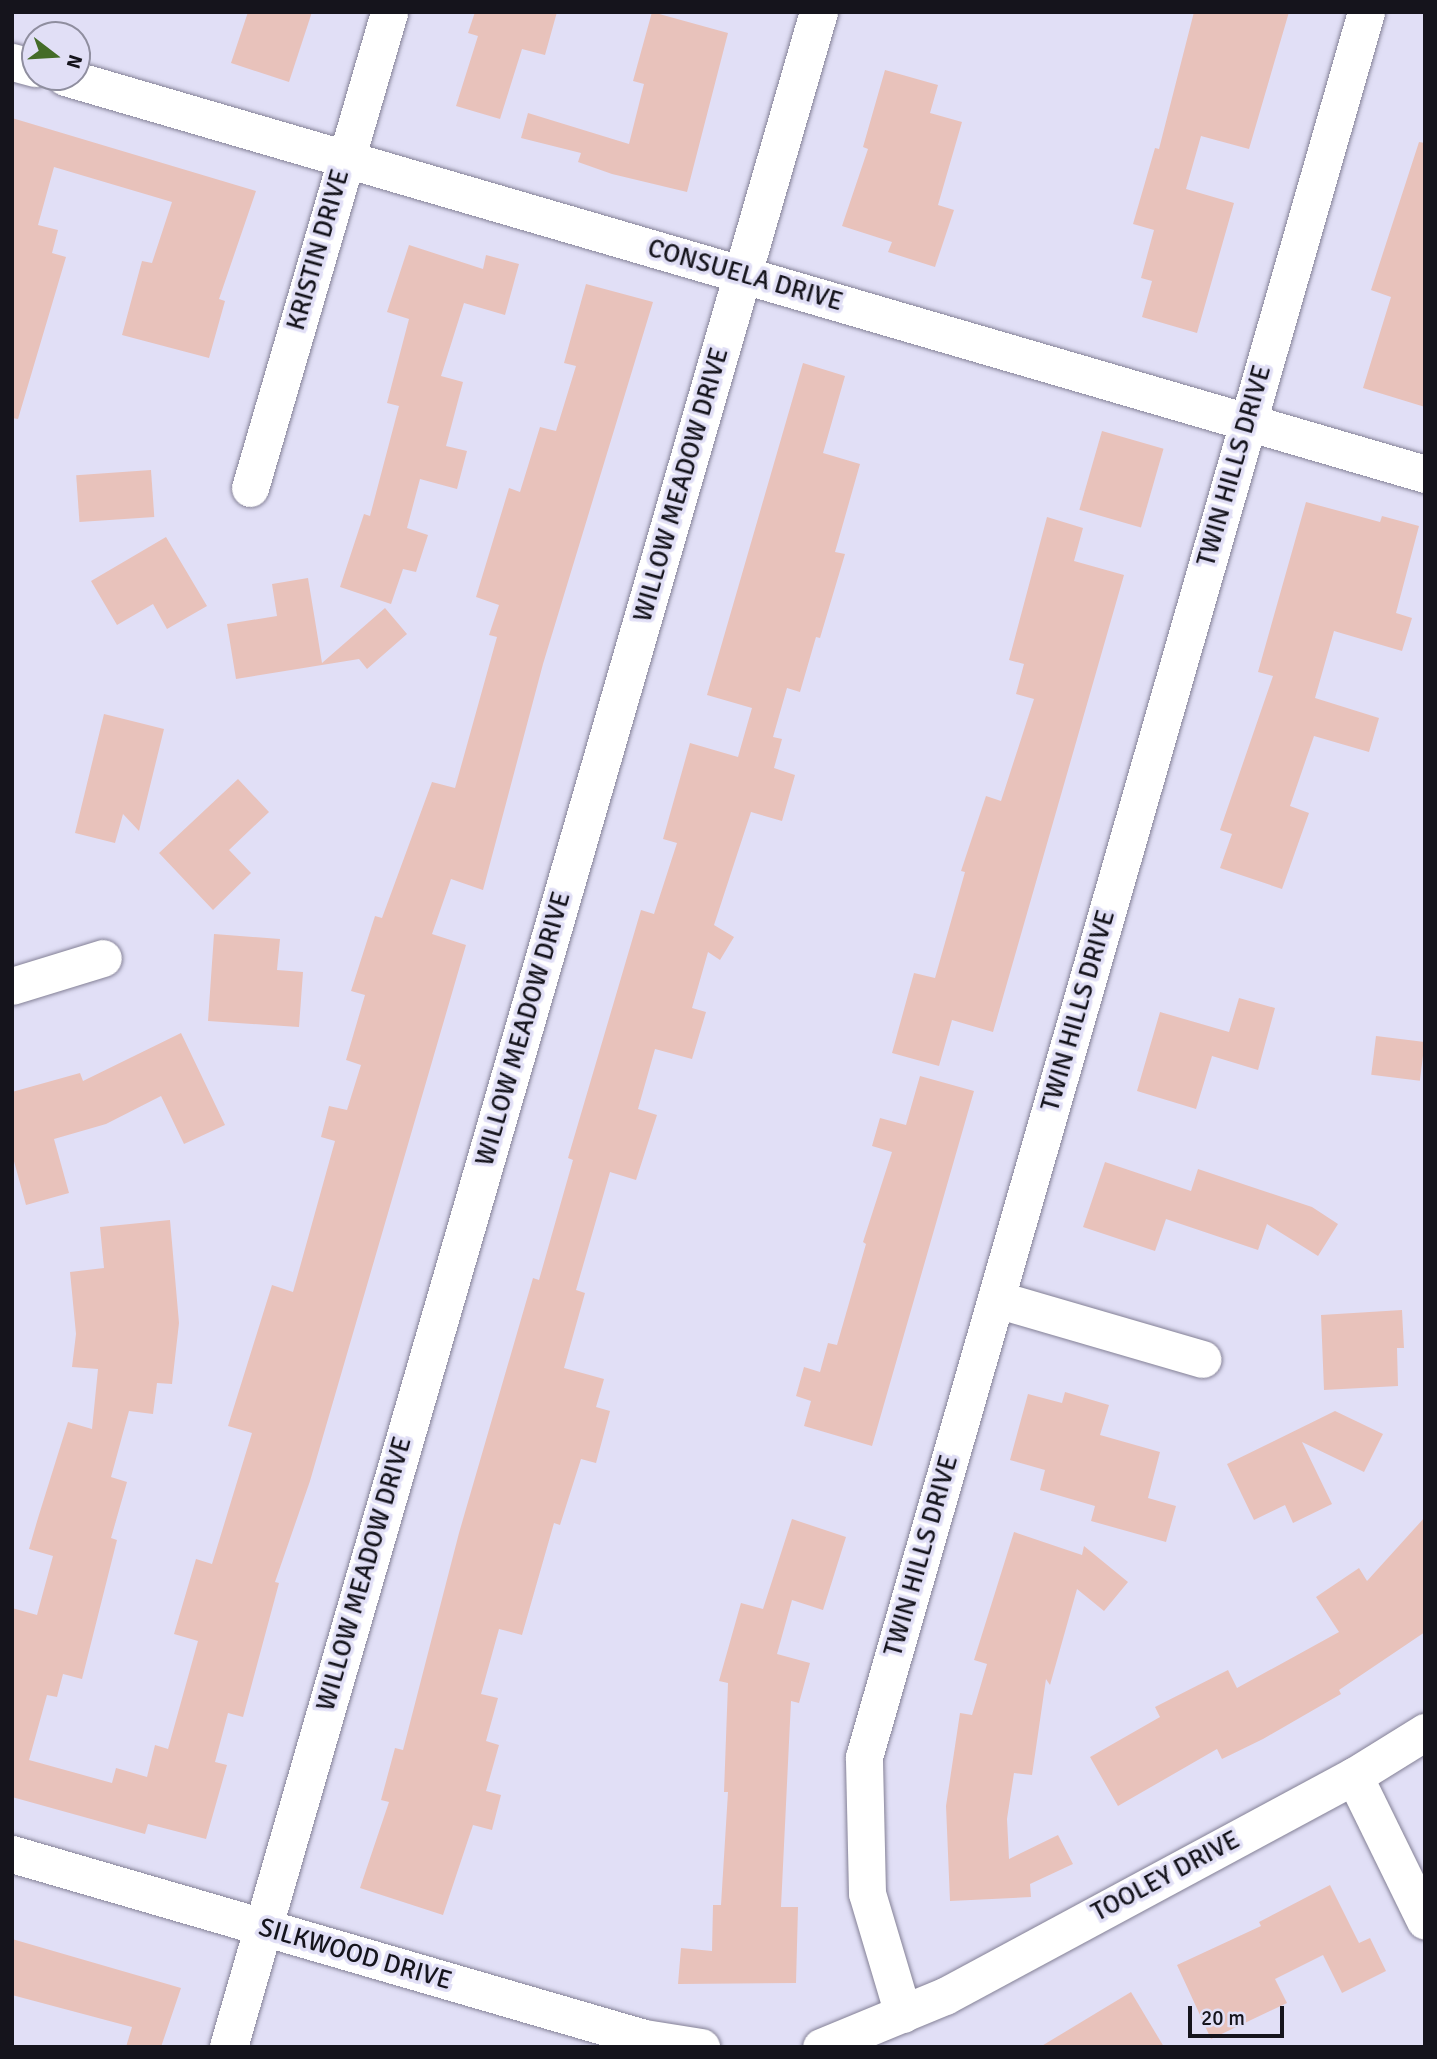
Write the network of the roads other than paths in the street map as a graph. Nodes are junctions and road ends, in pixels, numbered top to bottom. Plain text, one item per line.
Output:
1 (389, 12) edge
2 (819, 12) edge
3 (1366, 12) edge
4 (91, 85) edge
5 (346, 159) junction
6 (743, 275) junction
7 (1247, 422) junction
8 (1425, 474) edge
9 (250, 488) dead end
10 (103, 958) dead end
11 (12, 986) edge
12 (996, 1299) junction
13 (1202, 1359) dead end
14 (1425, 1732) edge
15 (1354, 1776) junction
16 (12, 1854) edge
17 (1425, 1921) edge
18 (262, 1929) junction
19 (903, 2014) junction
20 (229, 2047) edge
21 (701, 2047) edge
22 (821, 2047) edge

1 - 5 street, KRISTIN DRIVE
2 - 6 street, WILLOW MEADOW DRIVE
3 - 7 street, TWIN HILLS DRIVE
4 - 5 street, CONSUELA DRIVE
5 - 6 street, CONSUELA DRIVE
5 - 9 street, KRISTIN DRIVE
6 - 7 street, CONSUELA DRIVE
6 - 18 street, WILLOW MEADOW DRIVE
7 - 8 street, CONSUELA DRIVE
7 - 12 street, TWIN HILLS DRIVE
10 - 11 street
12 - 13 street
12 - 19 street, TWIN HILLS DRIVE
14 - 15 street, TOOLEY DRIVE
15 - 17 street
15 - 19 street, TOOLEY DRIVE
16 - 18 street, SILKWOOD DRIVE
18 - 20 street, WILLOW MEADOW DRIVE
18 - 21 street, SILKWOOD DRIVE
19 - 22 street

